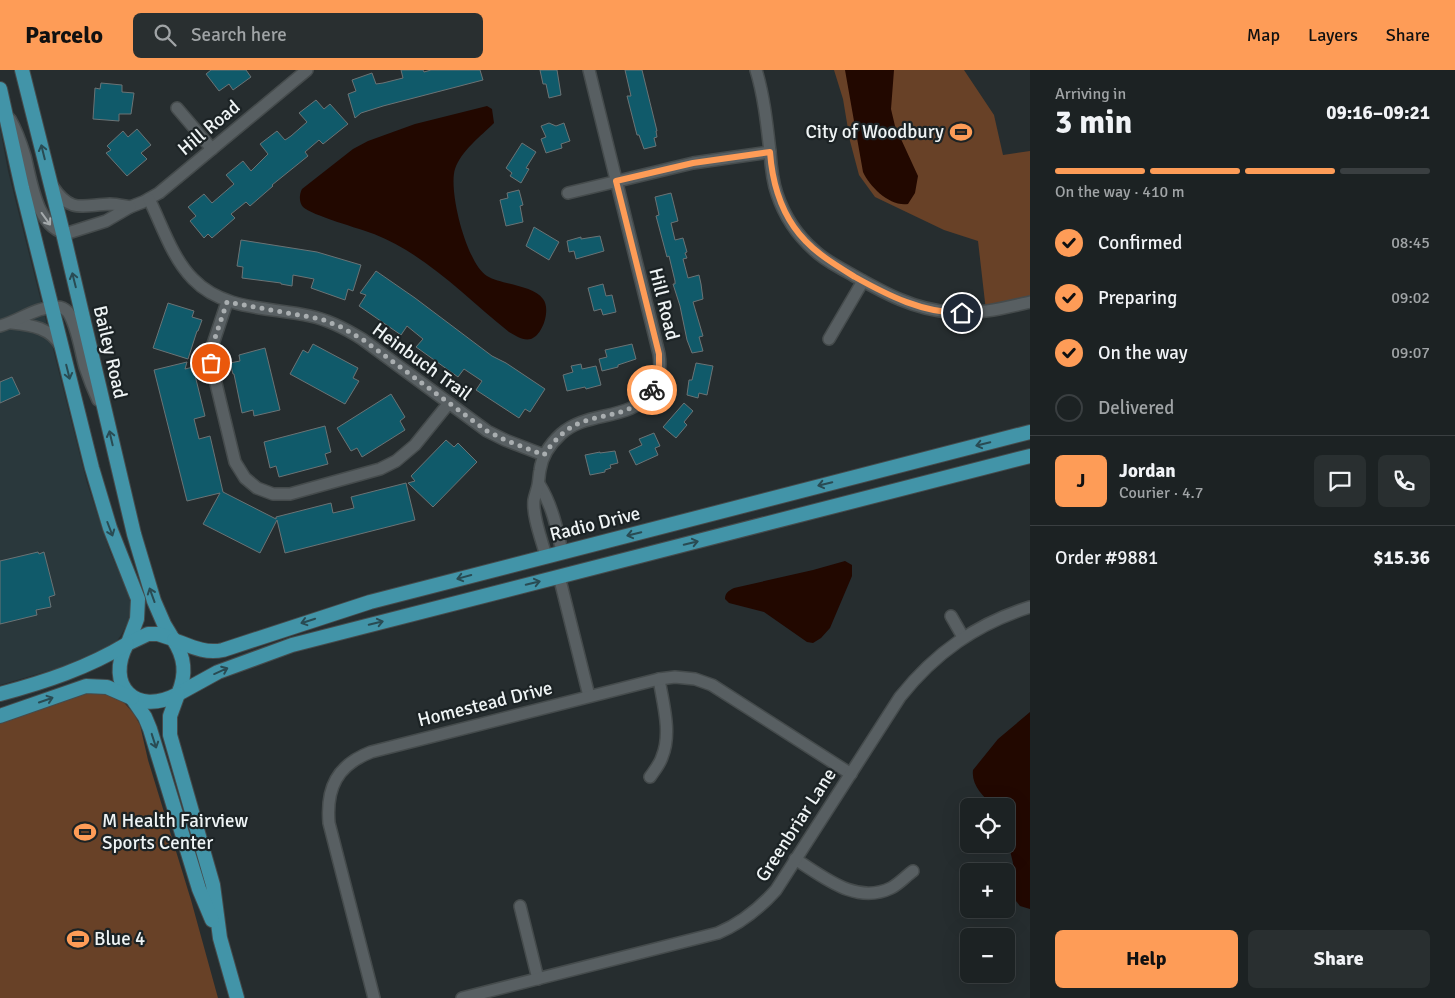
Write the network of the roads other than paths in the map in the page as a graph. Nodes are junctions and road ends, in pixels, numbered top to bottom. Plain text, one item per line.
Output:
1 (22, 70) edge
2 (307, 70) edge
3 (589, 70) edge
4 (756, 70) edge
5 (0, 89) edge
6 (177, 108) dead end
7 (5, 109) junction
8 (212, 149) junction
9 (770, 152) junction
10 (616, 181) junction
11 (50, 182) junction
12 (568, 193) dead end
13 (149, 199) junction
14 (130, 207) junction
15 (63, 233) junction
16 (863, 281) junction
17 (227, 302) junction
18 (1030, 302) edge
19 (52, 308) junction
20 (6, 324) edge
21 (829, 339) dead end
22 (62, 350) junction
23 (449, 403) junction
24 (106, 418) junction
25 (1030, 432) edge
26 (544, 455) junction
27 (1030, 456) edge
28 (539, 484) junction
29 (562, 552) junction
30 (546, 556) junction
31 (559, 576) junction
32 (1030, 607) edge
33 (951, 616) dead end
34 (963, 637) junction
35 (173, 639) junction
36 (127, 643) junction
37 (659, 679) junction
38 (0, 694) edge
39 (178, 694) junction
40 (588, 696) junction
41 (132, 698) junction
42 (0, 716) edge
43 (851, 774) junction
44 (650, 777) dead end
45 (795, 859) junction
46 (913, 871) dead end
47 (520, 906) dead end
48 (220, 938) junction
49 (538, 979) junction
50 (236, 998) edge
51 (374, 998) edge
52 (462, 998) edge

11 -> 1 main road, Bailey Road
2 - 8 street, Hill Road
3 - 10 street, Hill Road
4 - 9 street
5 - 7 main road
6 - 8 street
7 -> 15 street
7 - 19 main road
8 - 13 street, Hill Road
9 - 10 street
9 - 16 street
10 - 12 street
10 - 26 street, Hill Road
11 - 14 street, Hill Road
11 - 15 main road, Bailey Road
13 - 14 street, Hill Road
13 - 17 street, Heinbuch Trail
14 - 15 street, Hill Road
24 -> 15 main road, Bailey Road
16 - 18 street
16 - 21 street
17 - 23 street, Heinbuch Trail
17 - 23 street
19 - 20 street
19 - 22 main road
19 - 24 street
20 - 22 street
22 -> 36 main road
23 - 26 street, Heinbuch Trail
35 -> 24 main road, Bailey Road
25 -> 29 main road, Radio Drive
26 - 28 street, Hill Road
31 -> 27 main road
28 - 29 street
28 - 30 street, Hill Road
29 - 30 main road, Radio Drive
30 -> 35 main road, Radio Drive
39 -> 31 main road
31 - 40 street
32 - 34 street, Greenbriar Lane
33 - 34 street
34 - 43 street, Greenbriar Lane
35 - 36 main road
35 - 39 main road
36 - 38 main road
36 - 41 main road
37 - 40 street, Homestead Drive
37 - 43 street, Homestead Drive
37 - 44 street
39 - 41 main road
39 - 48 main road
40 - 51 street, Homestead Drive
42 -> 41 main road
41 -> 48 main road
43 - 45 street, Greenbriar Lane
45 - 46 street
45 - 49 street, Greenbriar Lane
47 - 49 street
48 - 50 main road
49 - 52 street, Greenbriar Lane

